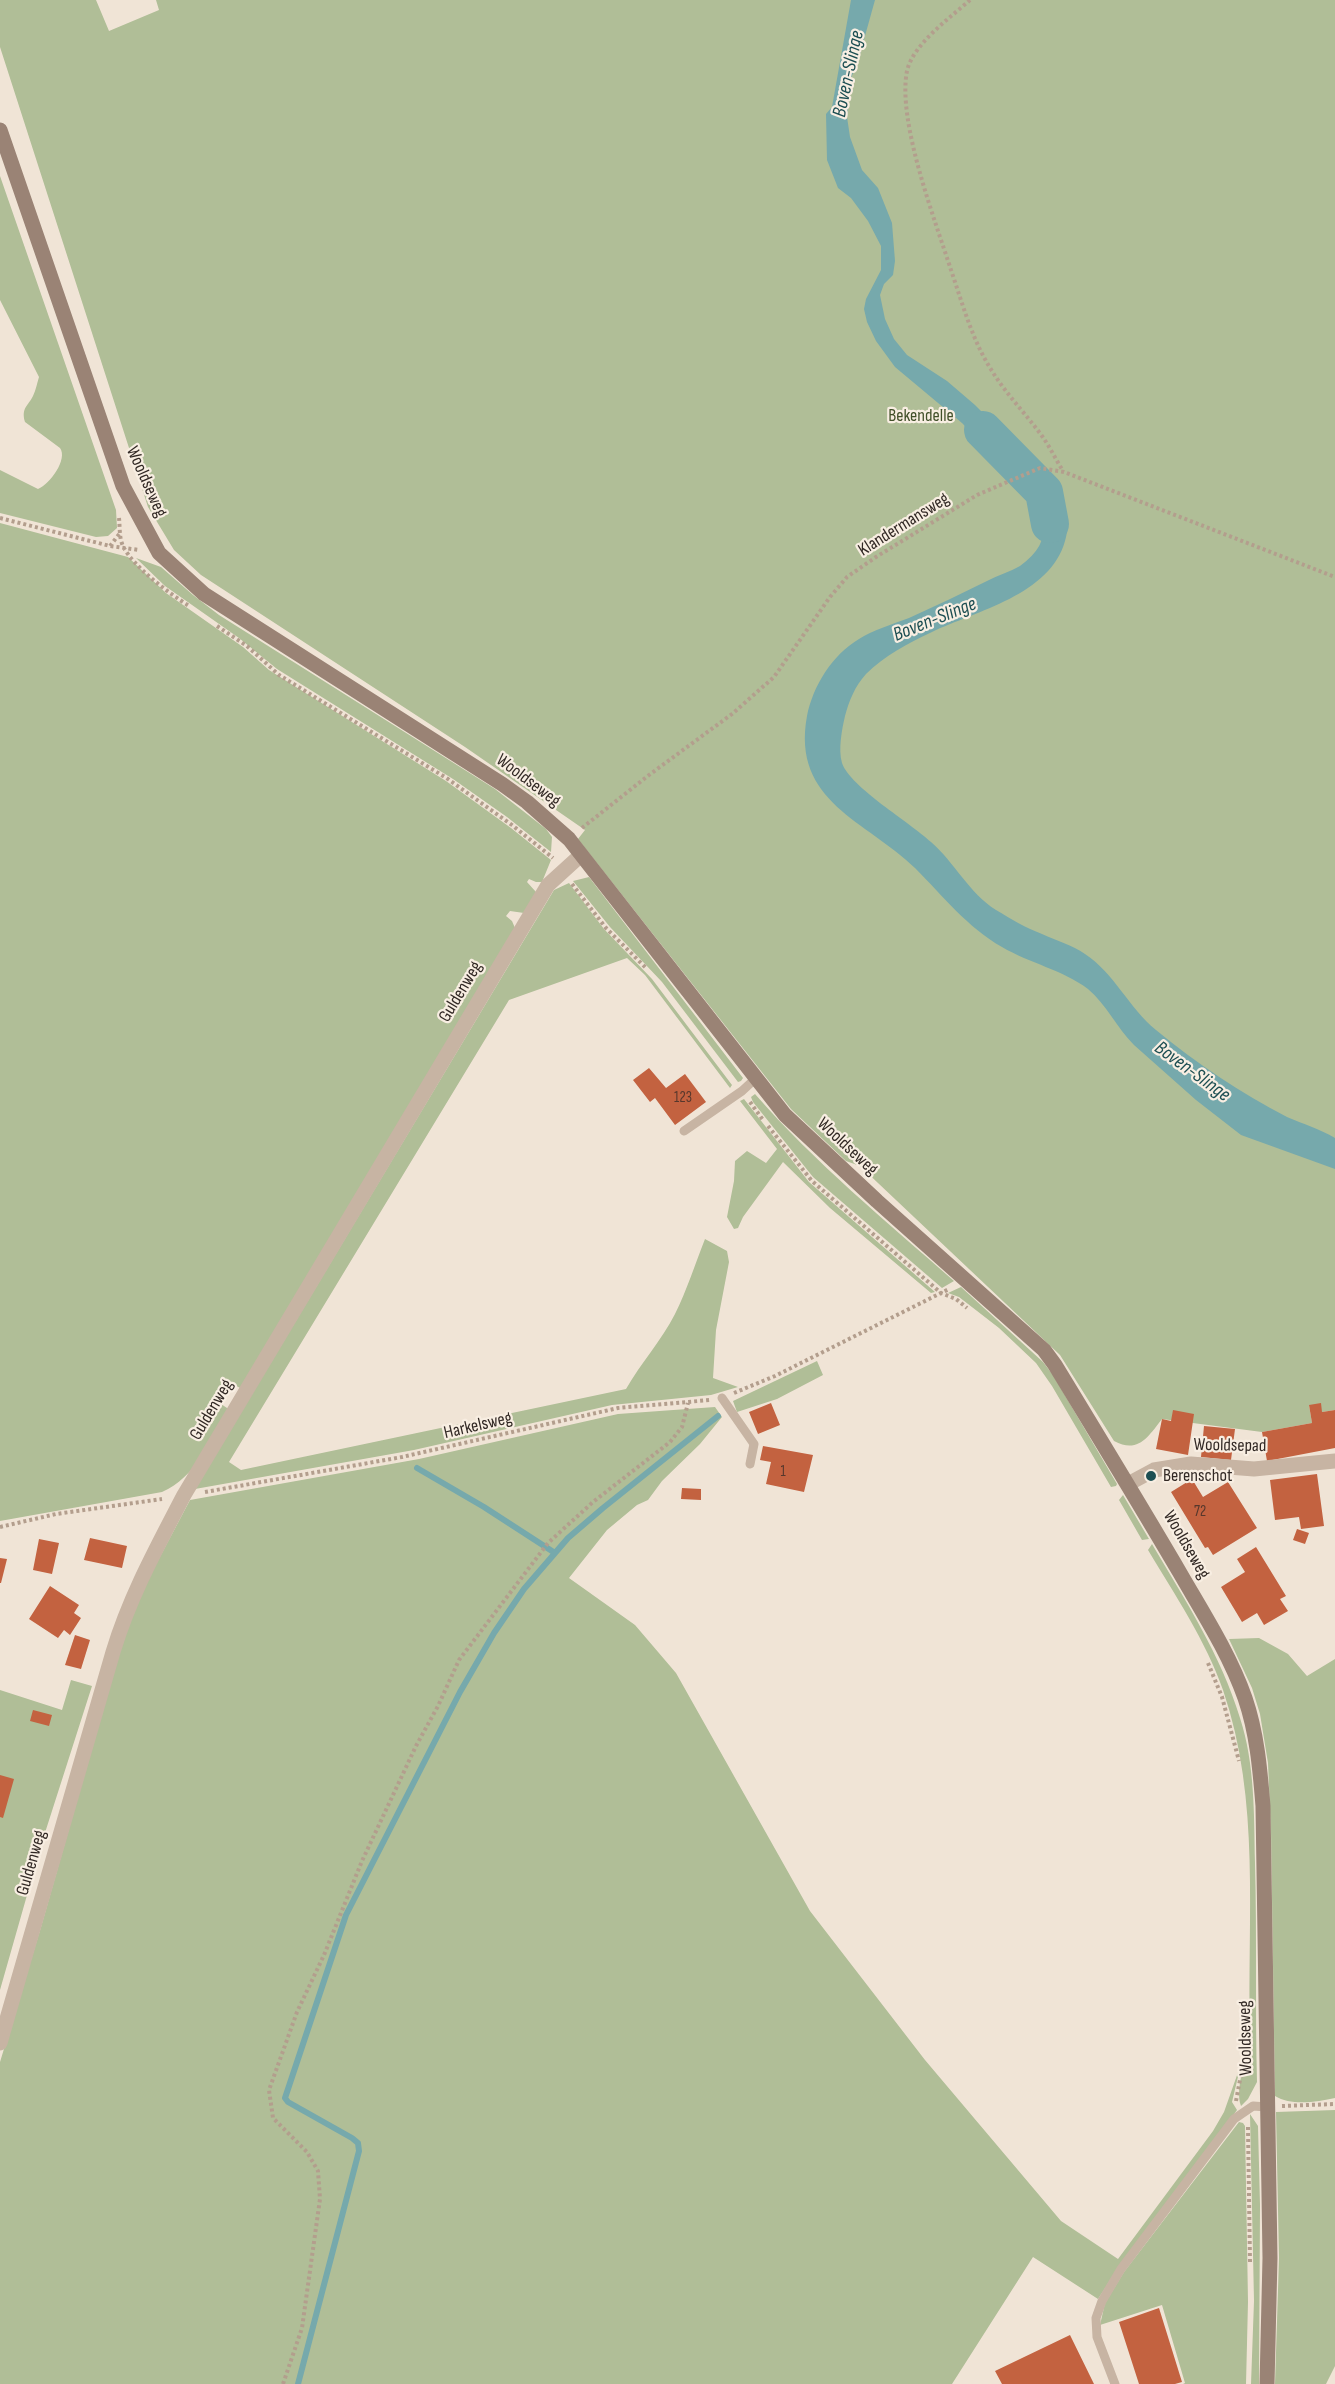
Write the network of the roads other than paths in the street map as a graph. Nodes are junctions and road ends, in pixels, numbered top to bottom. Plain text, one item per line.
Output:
1 (0, 130) edge
2 (581, 855) junction
3 (755, 1079) junction
4 (684, 1131) dead end
5 (722, 1398) road end
6 (1335, 1461) edge
7 (750, 1464) dead end
8 (1128, 1484) junction
9 (0, 2043) edge
10 (1267, 2106) junction
11 (1115, 2384) edge
12 (1267, 2384) edge

1 - 2 main road, Wooldseweg
2 - 3 main road, Wooldseweg
2 - 9 street, Guldenweg
3 - 4 lane
3 - 8 main road, Wooldseweg
5 - 7 lane
6 - 8 street, Wooldsepad
8 - 10 main road, Wooldseweg
10 - 11 lane
10 - 12 main road, Wooldseweg

